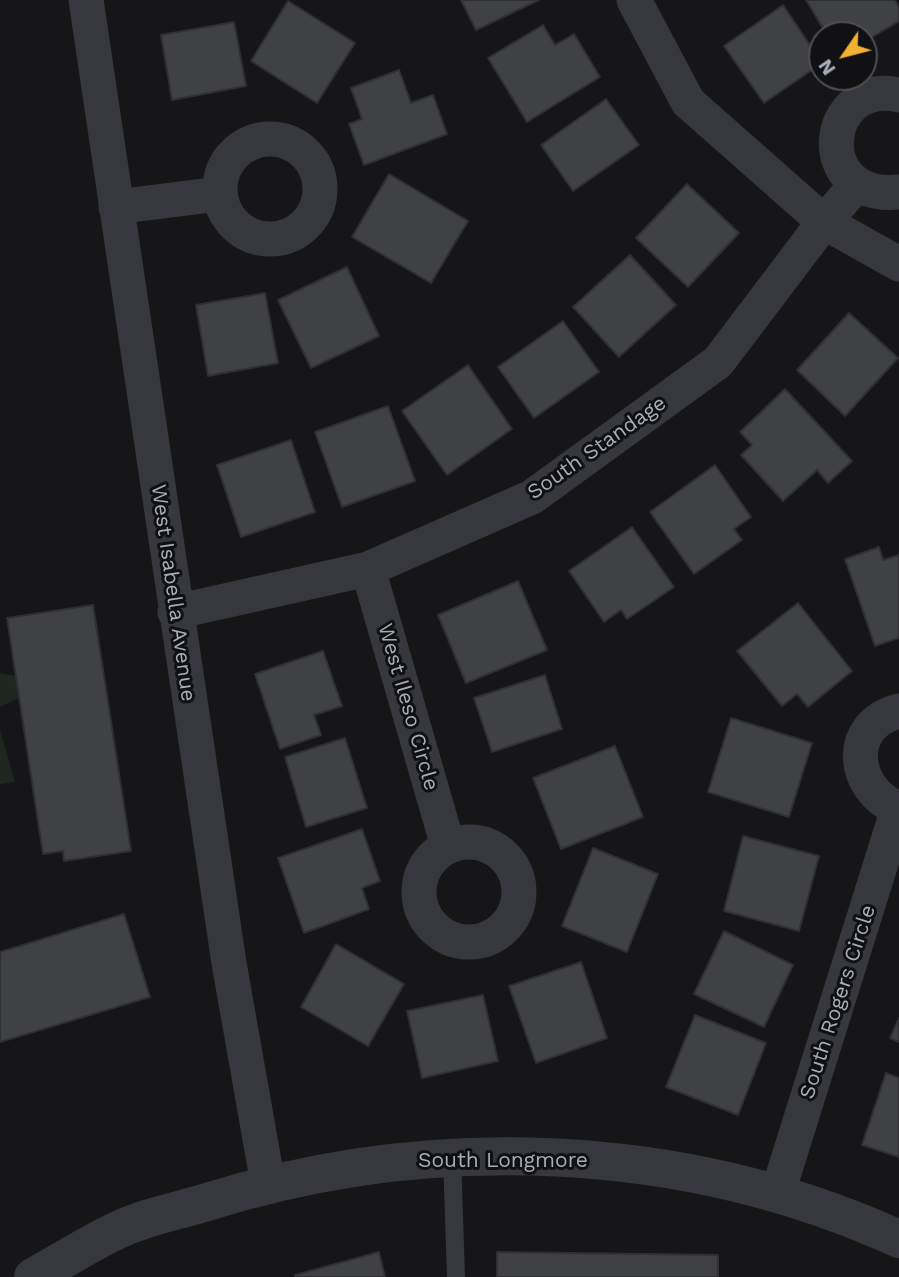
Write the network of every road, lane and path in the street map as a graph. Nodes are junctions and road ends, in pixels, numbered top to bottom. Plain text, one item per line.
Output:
1 (86, 0) edge
2 (634, 0) edge
3 (899, 95) edge
4 (857, 184) junction
5 (899, 192) edge
6 (219, 194) dead end
7 (116, 207) junction
8 (824, 222) junction
9 (899, 264) edge
10 (368, 569) junction
11 (175, 612) junction
12 (899, 711) edge
13 (899, 809) edge
14 (449, 846) dead end
15 (452, 1156) junction
16 (268, 1184) junction
17 (776, 1195) junction
18 (899, 1239) edge
19 (33, 1277) edge
20 (456, 1277) edge

1 - 7 street, West Isabella Avenue
2 - 8 street
3 - 4 street
4 - 5 street
4 - 8 street, South Standage
6 - 7 street
7 - 11 street, West Isabella Avenue
8 - 9 street
8 - 10 street, South Standage
10 - 11 street, South Standage
10 - 14 street, West Ileso Circle
11 - 16 street, West Isabella Avenue
12 - 13 street, South Rogers Circle
13 - 17 street, South Rogers Circle
15 - 16 street, South Longmore
15 - 17 street, South Longmore
15 - 20 lane
16 - 19 street, South Longmore
17 - 18 street, South Longmore

